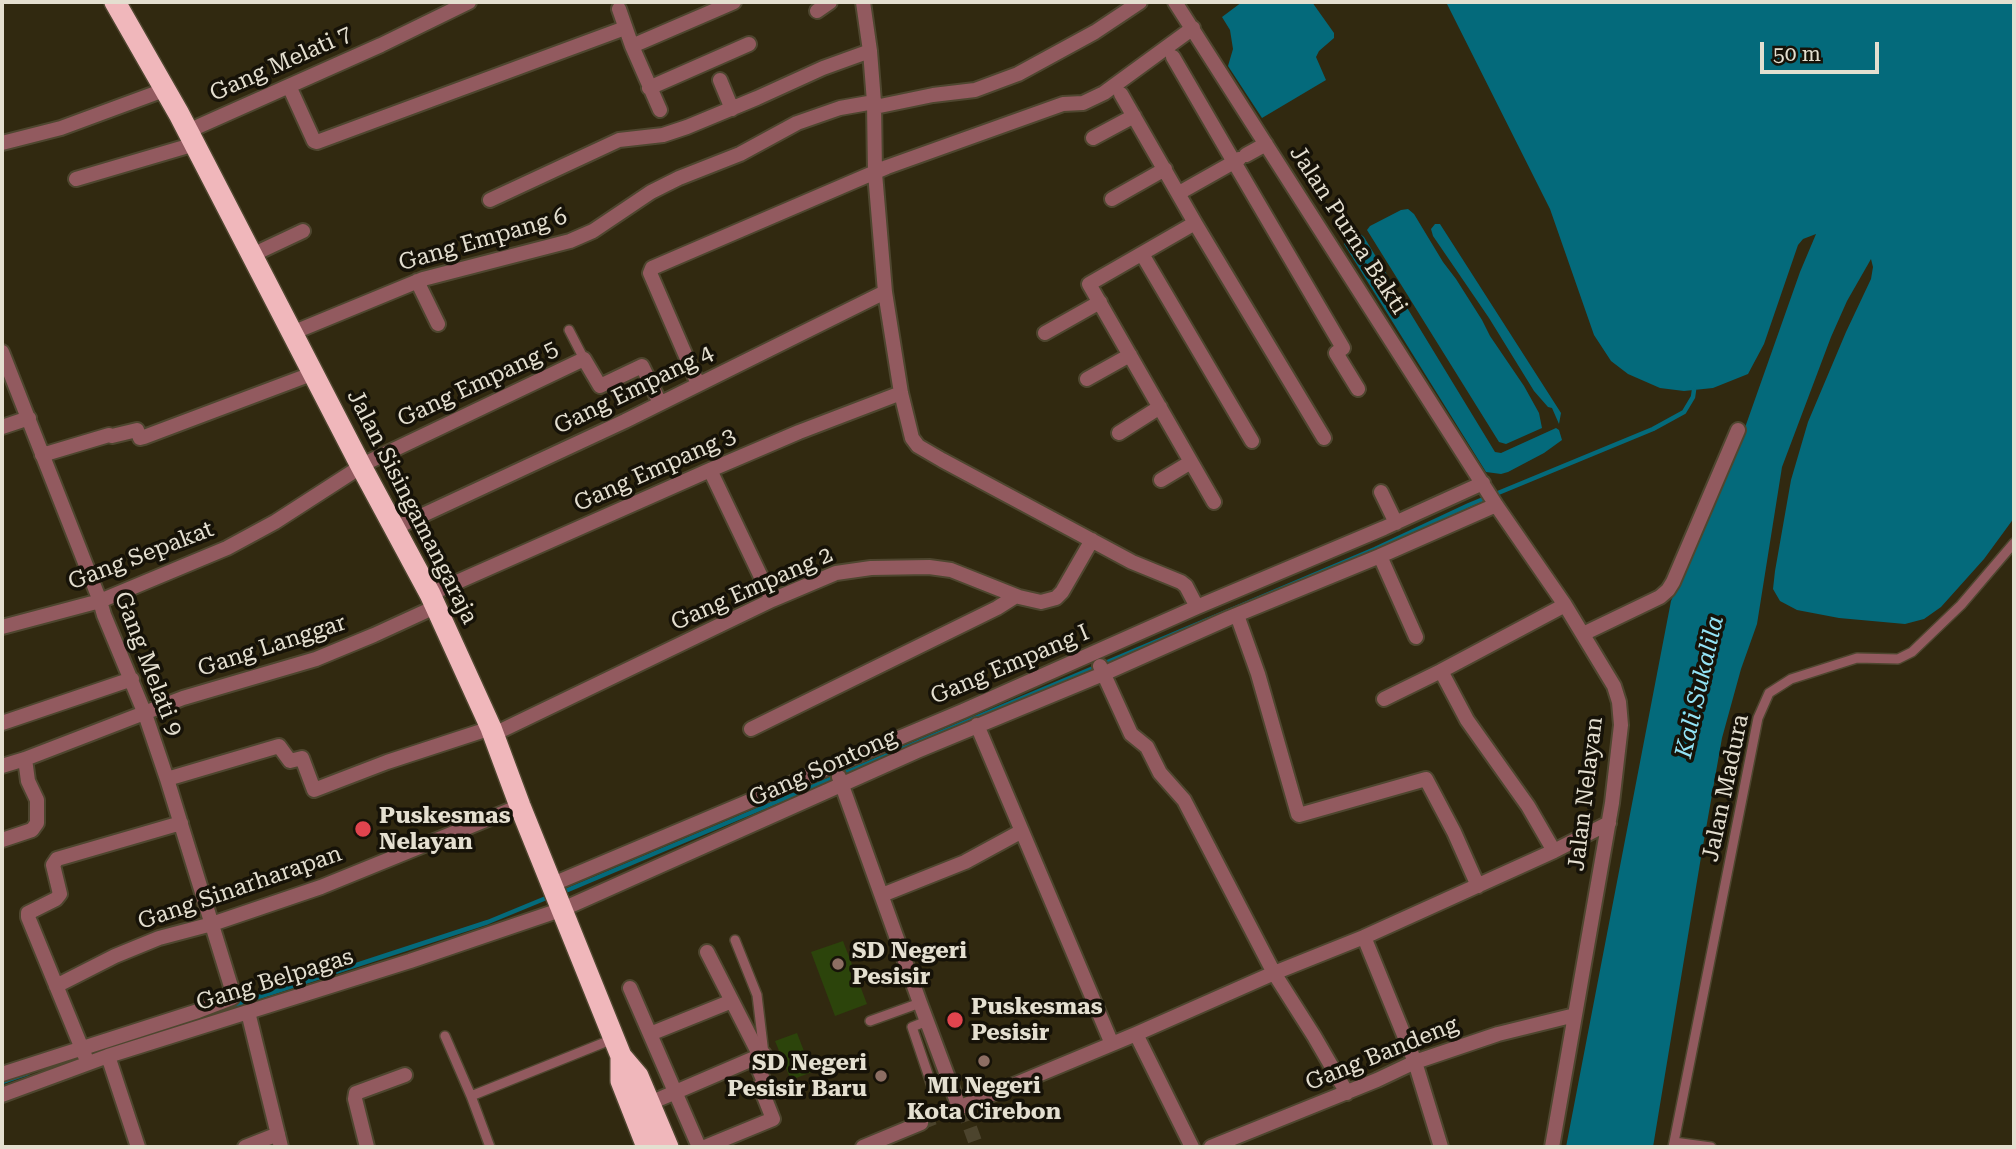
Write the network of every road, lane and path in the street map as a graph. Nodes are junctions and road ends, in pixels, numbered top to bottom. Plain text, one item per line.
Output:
1 (115, 2) edge
2 (469, 2) edge
3 (734, 2) edge
4 (831, 2) edge
5 (863, 2) edge
6 (1140, 2) edge
7 (1175, 2) edge
8 (618, 9) dead end
9 (817, 11) dead end
10 (625, 28) junction
11 (1193, 29) junction
12 (749, 44) dead end
13 (632, 46) junction
14 (870, 51) junction
15 (1173, 57) dead end
16 (720, 80) dead end
17 (289, 86) junction
18 (649, 88) junction
19 (164, 90) junction
20 (1121, 94) dead end
21 (874, 105) junction
22 (732, 109) junction
23 (660, 110) dead end
24 (1134, 116) junction
25 (191, 138) junction
26 (1093, 138) dead end
27 (2, 143) edge
28 (1266, 145) junction
29 (1240, 159) junction
30 (1165, 169) junction
31 (875, 173) junction
32 (76, 179) dead end
33 (1179, 193) junction
34 (490, 200) dead end
35 (1112, 200) dead end
36 (1195, 223) junction
37 (303, 231) dead end
38 (1142, 254) junction
39 (252, 255) junction
40 (417, 281) junction
41 (885, 292) junction
42 (1100, 302) junction
43 (438, 324) dead end
44 (569, 330) dead end
45 (292, 333) junction
46 (1045, 333) dead end
47 (2, 352) edge
48 (1130, 355) junction
49 (584, 359) junction
50 (314, 373) junction
51 (1087, 379) dead end
52 (698, 384) junction
53 (1357, 389) dead end
54 (901, 393) junction
55 (660, 403) junction
56 (1160, 407) junction
57 (29, 418) junction
58 (2, 427) edge
59 (1738, 430) dead end
60 (1119, 433) dead end
61 (1324, 438) dead end
62 (1252, 441) dead end
63 (42, 455) junction
64 (1191, 462) junction
65 (361, 466) junction
66 (710, 470) junction
67 (1161, 480) dead end
68 (1484, 485) junction
69 (1381, 492) dead end
70 (1214, 502) dead end
71 (1495, 504) junction
72 (397, 527) junction
73 (1388, 539) junction
74 (1092, 540) junction
75 (2014, 543) edge
76 (1016, 596) junction
77 (433, 600) junction
78 (772, 600) junction
79 (100, 601) junction
80 (1565, 605) junction
81 (1197, 607) junction
82 (1226, 610) junction
83 (2, 627) edge
84 (1583, 635) junction
85 (1416, 637) dead end
86 (1099, 664) junction
87 (1441, 671) junction
88 (132, 679) junction
89 (1384, 699) dead end
90 (145, 714) junction
91 (969, 721) junction
92 (2, 723) edge
93 (751, 729) dead end
94 (493, 731) junction
95 (25, 759) junction
96 (2, 766) edge
97 (838, 774) junction
98 (167, 779) junction
99 (520, 806) junction
100 (181, 823) junction
101 (1609, 823) junction
102 (1022, 831) junction
103 (2, 840) edge
104 (1554, 851) junction
105 (1478, 886) junction
106 (882, 895) junction
107 (558, 896) junction
108 (212, 924) junction
109 (1364, 937) junction
110 (735, 940) dead end
111 (707, 952) dead end
112 (1274, 973) junction
113 (55, 986) junction
114 (630, 988) dead end
115 (732, 1001) junction
116 (920, 1003) junction
117 (248, 1012) junction
118 (1575, 1015) junction
119 (870, 1021) dead end
120 (927, 1021) junction
121 (182, 1024) junction
122 (159, 1032) junction
123 (650, 1034) junction
124 (1136, 1034) junction
125 (445, 1036) dead end
126 (1112, 1044) junction
127 (618, 1047) junction
128 (85, 1056) junction
129 (108, 1056) junction
130 (759, 1056) junction
131 (1415, 1062) junction
132 (2, 1074) edge
133 (405, 1075) dead end
134 (933, 1089) dead end
135 (675, 1092) junction
136 (1347, 1093) junction
137 (2, 1095) edge
138 (471, 1096) junction
139 (650, 1103) junction
140 (921, 1123) tunnel mouth
141 (280, 1141) edge
142 (1673, 1145) edge
143 (138, 1147) edge
144 (245, 1147) edge
145 (367, 1147) edge
146 (491, 1147) edge
147 (647, 1147) edge
148 (668, 1147) edge
149 (699, 1147) edge
150 (705, 1147) edge
151 (863, 1147) edge
152 (1192, 1147) edge
153 (1211, 1147) edge
154 (1441, 1147) edge
155 (1552, 1147) edge
156 (1711, 1147) edge

1 - 19 highway, Jalan Sisingamangaraja
2 - 17 street, Gang Melati 7
3 - 13 street
4 - 9 street
5 - 14 street
6 - 21 street, Gang Empang 6
7 - 11 street, Jalan Purna Bakti
8 - 10 street
10 - 13 street
10 - 17 street
11 - 28 street, Jalan Purna Bakti
11 - 31 street
12 - 18 street
13 - 18 street
14 - 21 street
14 - 22 street
15 - 29 street
16 - 22 street
17 - 25 street, Gang Melati 7
18 - 23 street
19 - 25 highway, Jalan Sisingamangaraja
19 - 27 street
20 - 24 street
21 - 31 street
21 - 40 street, Gang Empang 6
22 - 34 street
24 - 26 street
24 - 30 street
25 - 32 street, Gang Melati 7
25 - 39 highway, Jalan Sisingamangaraja
28 - 29 street
28 - 68 street, Jalan Purna Bakti
29 - 33 street
29 - 53 street
30 - 33 street
30 - 35 street
31 - 41 street
31 - 52 street
33 - 36 street
36 - 38 street
36 - 61 street
37 - 39 street
38 - 42 street
38 - 62 street
39 - 45 highway, Jalan Sisingamangaraja
40 - 43 street
40 - 45 street, Gang Empang 6
41 - 52 street, Gang Empang 4
41 - 54 street
42 - 46 street
42 - 48 street
44 - 49 lane
45 - 50 highway, Jalan Sisingamangaraja
47 - 57 street, Gang Melati 9
48 - 51 street
48 - 56 street
49 - 55 street, Gang Empang 5
49 - 65 street, Gang Empang 5
50 - 63 street
50 - 65 highway, Jalan Sisingamangaraja
52 - 55 street, Gang Empang 4
54 - 66 street, Gang Empang 3
54 - 74 street
55 - 72 street, Gang Empang 4
56 - 60 street
56 - 64 street
57 - 58 street
57 - 63 street, Gang Melati 9
59 - 84 street
63 - 79 street, Gang Melati 9
64 - 67 street
64 - 70 street
65 - 72 highway, Jalan Sisingamangaraja
65 - 79 street, Gang Sepakat
66 - 77 street, Gang Empang 3
66 - 78 street
68 - 71 street, Jalan Nelayan
68 - 73 street, Gang Empang I
69 - 73 street
71 - 73 street
71 - 80 street, Jalan Nelayan
72 - 77 highway, Jalan Sisingamangaraja
73 - 82 street, Gang Empang I
73 - 82 street
73 - 85 street
74 - 76 street, Gang Empang 2
74 - 81 street
75 - 142 lane, Jalan Madura
76 - 78 street, Gang Empang 2
76 - 93 street
77 - 90 street, Gang Langgar
77 - 94 highway, Jalan Sisingamangaraja
78 - 94 street, Gang Empang 2
79 - 83 street, Gang Sepakat
79 - 88 street, Gang Melati 9
80 - 84 street, Jalan Nelayan
80 - 87 street
81 - 82 street, Gang Empang I
81 - 86 street, Gang Empang I
82 - 86 street
82 - 105 street
84 - 101 street, Jalan Nelayan
86 - 91 street, Gang Empang I
86 - 91 street, Gang Sontong
86 - 112 street
87 - 89 street
87 - 104 street
88 - 90 street, Gang Melati 9
88 - 92 street
90 - 95 street, Gang Langgar
90 - 98 street, Gang Melati 9
91 - 97 street, Gang Empang I
91 - 97 street, Gang Sontong
91 - 102 street
94 - 98 street, Gang Empang 2
94 - 99 highway, Jalan Sisingamangaraja
95 - 96 street, Gang Langgar
95 - 103 street
97 - 106 street
97 - 107 street, Gang Sontong
97 - 107 street, Gang Empang I
98 - 100 street, Gang Melati 9
99 - 107 highway, Jalan Sisingamangaraja
99 - 108 street, Gang Sinarharapan
100 - 108 street, Gang Melati 9
100 - 113 street
101 - 104 street
101 - 118 street, Jalan Nelayan
102 - 106 street
102 - 126 street
104 - 105 street
105 - 109 street
106 - 116 street
107 - 117 street, Gang Belpagas
107 - 127 highway, Jalan Sisingamangaraja
108 - 113 street, Gang Sinarharapan
108 - 121 street, Gang Melati 9
109 - 112 street
109 - 131 street
110 - 130 lane
111 - 115 street
112 - 124 street
112 - 136 street
113 - 128 street
114 - 123 street
115 - 123 street
115 - 130 street
116 - 119 lane
116 - 120 street
117 - 121 street, Gang Belpagas
117 - 141 street
118 - 131 street, Gang Bandeng
118 - 155 street, Jalan Nelayan
120 - 126 street
120 - 134 lane
121 - 122 street
122 - 128 street
122 - 129 street
123 - 135 street
124 - 126 street
124 - 152 street
125 - 138 lane
127 - 138 lane
127 - 139 highway, Jalan Sisingamangaraja
127 - 147 highway, Jalan Sisingamangaraja
128 - 129 street
128 - 132 street
128 - 137 street
129 - 143 street
130 - 135 street
130 - 150 street
131 - 136 street, Gang Bandeng
131 - 154 street
133 - 145 street
135 - 139 street
135 - 149 street
136 - 153 street, Gang Bandeng
138 - 146 lane
139 - 148 highway, Jalan Sisingamangaraja
140 - 151 street
141 - 144 street
142 - 156 lane

